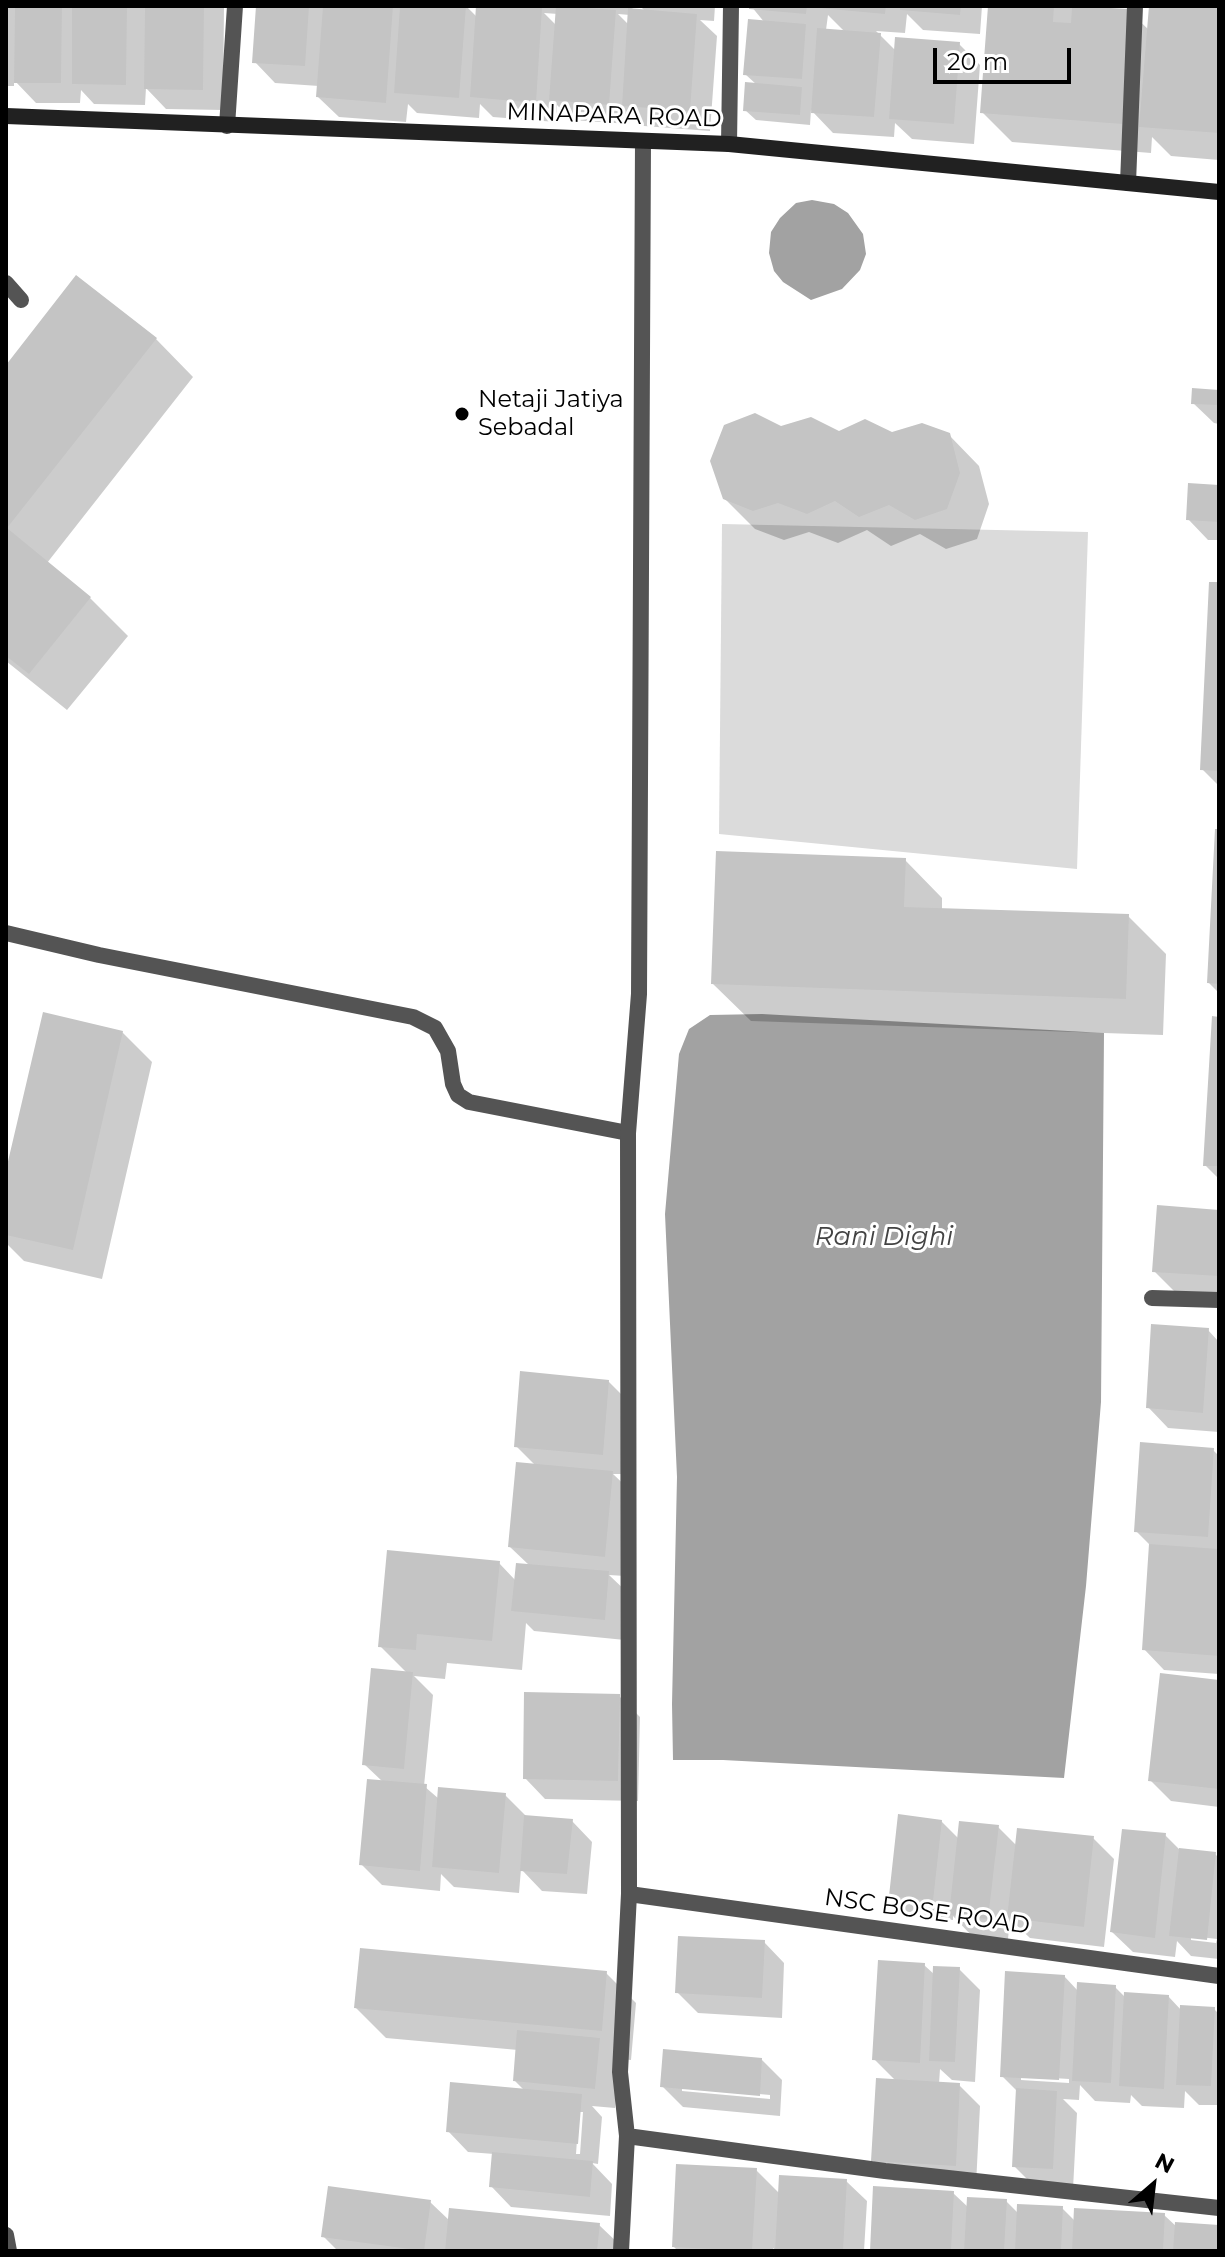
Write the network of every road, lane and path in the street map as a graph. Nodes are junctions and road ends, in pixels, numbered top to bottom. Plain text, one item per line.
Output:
1 (235, 6) edge
2 (731, 6) edge
3 (1135, 6) edge
4 (6, 116) edge
5 (227, 126) junction
6 (643, 141) junction
7 (729, 144) junction
8 (1128, 183) junction
9 (1219, 192) edge
10 (6, 283) edge
11 (21, 300) dead end
12 (6, 933) edge
13 (628, 1133) junction
14 (1152, 1298) dead end
15 (1219, 1300) edge
16 (629, 1894) junction
17 (1219, 1976) edge
18 (627, 2136) junction
19 (1219, 2208) edge
20 (6, 2235) edge
21 (9, 2251) edge
22 (621, 2251) edge

1 - 5 street
2 - 7 street
3 - 8 street
4 - 5 street, MINAPARA ROAD
5 - 6 street, MINAPARA ROAD
6 - 7 street, MINAPARA ROAD
6 - 13 street
7 - 8 street, MINAPARA ROAD
8 - 9 street, MINAPARA ROAD
10 - 11 street
12 - 13 street
13 - 16 street
14 - 15 street
16 - 17 street, NSC BOSE ROAD
16 - 18 street
18 - 19 street
18 - 22 street
20 - 21 street

